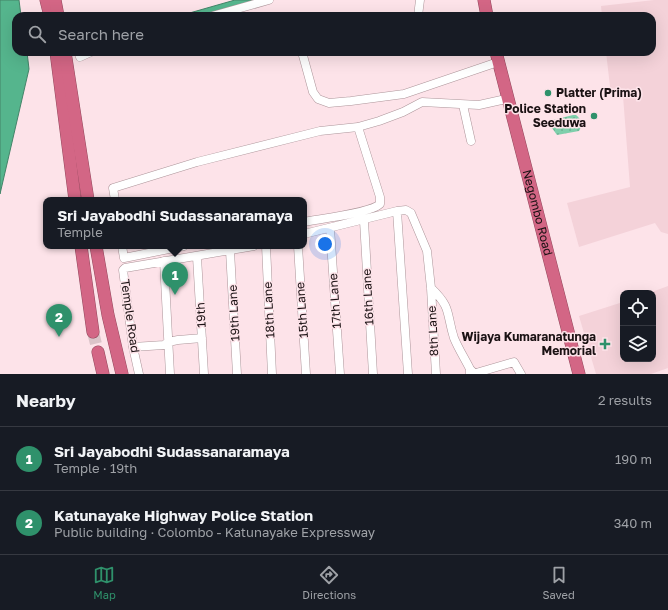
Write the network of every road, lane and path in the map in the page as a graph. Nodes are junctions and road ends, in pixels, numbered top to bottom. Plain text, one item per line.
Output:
1 (46, 0) edge
2 (55, 0) edge
3 (269, 0) edge
4 (420, 0) edge
5 (484, 0) edge
6 (489, 0) edge
7 (49, 12) edge
8 (57, 12) edge
9 (226, 12) edge
10 (418, 12) edge
11 (486, 12) edge
12 (492, 12) edge
13 (57, 56) edge
14 (66, 56) edge
15 (303, 56) edge
16 (496, 56) edge
17 (498, 56) edge
18 (498, 56) edge
19 (506, 99) junction
20 (463, 105) junction
21 (358, 127) junction
22 (472, 140) dead end
23 (75, 197) edge
24 (88, 197) edge
25 (114, 197) edge
26 (397, 211) junction
27 (307, 221) edge
28 (364, 221) junction
29 (330, 228) junction
30 (307, 233) edge
31 (81, 249) edge
32 (97, 249) edge
33 (122, 249) edge
34 (169, 249) edge
35 (240, 249) edge
36 (266, 249) edge
37 (298, 249) edge
38 (230, 251) junction
39 (198, 257) junction
40 (164, 261) junction
41 (431, 288) junction
42 (93, 332) tunnel mouth
43 (202, 338) junction
44 (168, 342) junction
45 (133, 347) junction
46 (98, 352) tunnel mouth
47 (473, 372) edge
48 (103, 374) edge
49 (122, 374) edge
50 (139, 374) edge
51 (170, 374) edge
52 (204, 374) edge
53 (237, 374) edge
54 (272, 374) edge
55 (306, 374) edge
56 (340, 374) edge
57 (373, 374) edge
58 (408, 374) edge
59 (436, 374) edge
60 (521, 374) edge
61 (579, 374) edge
62 (584, 374) edge

1 - 7 highway
2 - 8 highway
3 - 9 street
4 - 10 street
5 - 11 highway
6 - 12 highway
13 - 23 highway
14 - 24 highway
15 - 16 street
17 - 19 highway, Negombo Road
18 - 62 highway, Negombo Road
19 - 20 street
19 - 61 highway, Negombo Road
20 - 21 street
20 - 22 street
21 - 25 street
21 - 27 street
26 - 28 street
26 - 41 street
26 - 58 street
28 - 29 street
28 - 57 street, 16th Lane
29 - 30 street
29 - 56 street, 17th Lane
31 - 42 highway
32 - 49 highway
33 - 34 street
35 - 38 street, Temple Road
36 - 54 street, 18th Lane
37 - 55 street, 15th Lane
38 - 39 street, Temple Road
38 - 53 street, 19th Lane
39 - 40 street, Temple Road
39 - 43 street, 19th
40 - 44 street
40 - 45 street, Temple Road
41 - 47 street
41 - 59 street, 8th Lane
43 - 44 street
43 - 52 street, 19th
44 - 45 street
44 - 51 street
45 - 50 street, Temple Road
46 - 48 highway
47 - 60 street

